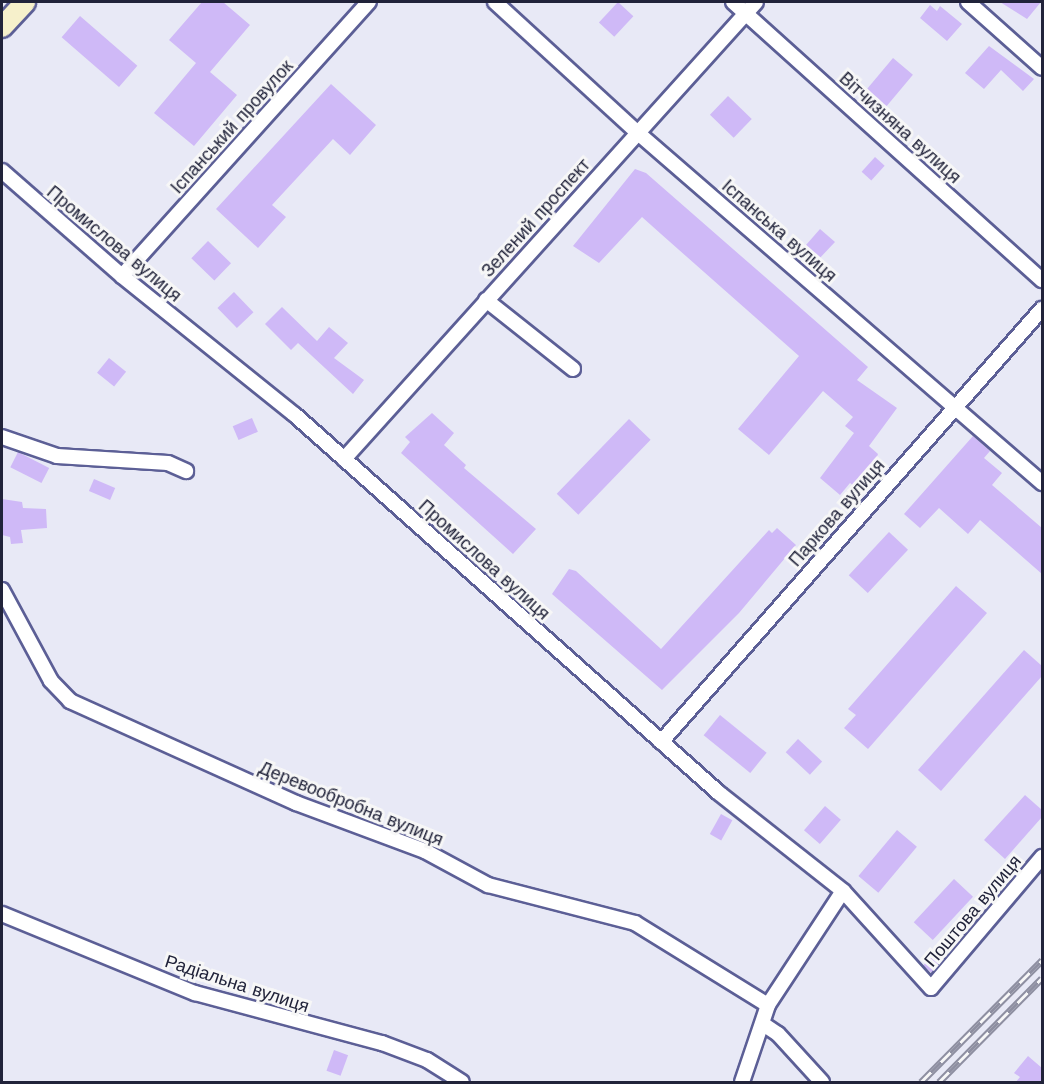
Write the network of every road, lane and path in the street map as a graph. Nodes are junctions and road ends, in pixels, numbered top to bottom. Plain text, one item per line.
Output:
1 (24, 2) edge
2 (369, 2) edge
3 (495, 2) edge
4 (733, 2) edge
5 (756, 2) edge
6 (968, 2) edge
7 (746, 13) junction
8 (2, 27) edge
9 (1042, 68) edge
10 (638, 133) junction
11 (2, 171) edge
12 (122, 276) junction
13 (1042, 280) edge
14 (486, 300) junction
15 (1042, 309) edge
16 (573, 369) dead end
17 (954, 407) junction
18 (2, 437) edge
19 (344, 459) junction
20 (186, 471) dead end
21 (1042, 483) edge
22 (2, 590) edge
23 (661, 742) junction
24 (1042, 857) edge
25 (843, 891) junction
26 (2, 914) edge
27 (931, 988) joint
28 (768, 1005) junction
29 (763, 1024) junction
30 (462, 1083) edge
31 (742, 1083) edge
32 (822, 1083) edge

1 - 8 street
2 - 12 street, Іспанський провулок
3 - 10 street, Іспанська вулиця
4 - 7 street, Вітчизняна вулиця
5 - 7 street, Зелений проспект
6 - 9 street
7 - 10 street, Зелений проспект
7 - 13 street, Вітчизняна вулиця
10 - 14 street, Зелений проспект
10 - 17 street, Іспанська вулиця
11 - 12 street, Промислова вулиця
12 - 19 street, Промислова вулиця
14 - 16 street
14 - 19 street, Зелений проспект
15 - 17 street, Паркова вулиця
17 - 21 street, Іспанська вулиця
17 - 23 street, Паркова вулиця
18 - 20 street
19 - 23 street, Промислова вулиця
22 - 28 street, Деревообробна вулиця
23 - 25 street, Промислова вулиця
24 - 27 street, Поштова вулиця
25 - 27 street, Промислова вулиця
25 - 28 street
26 - 30 street, Радіальна вулиця
28 - 29 street
29 - 31 street
29 - 32 street

